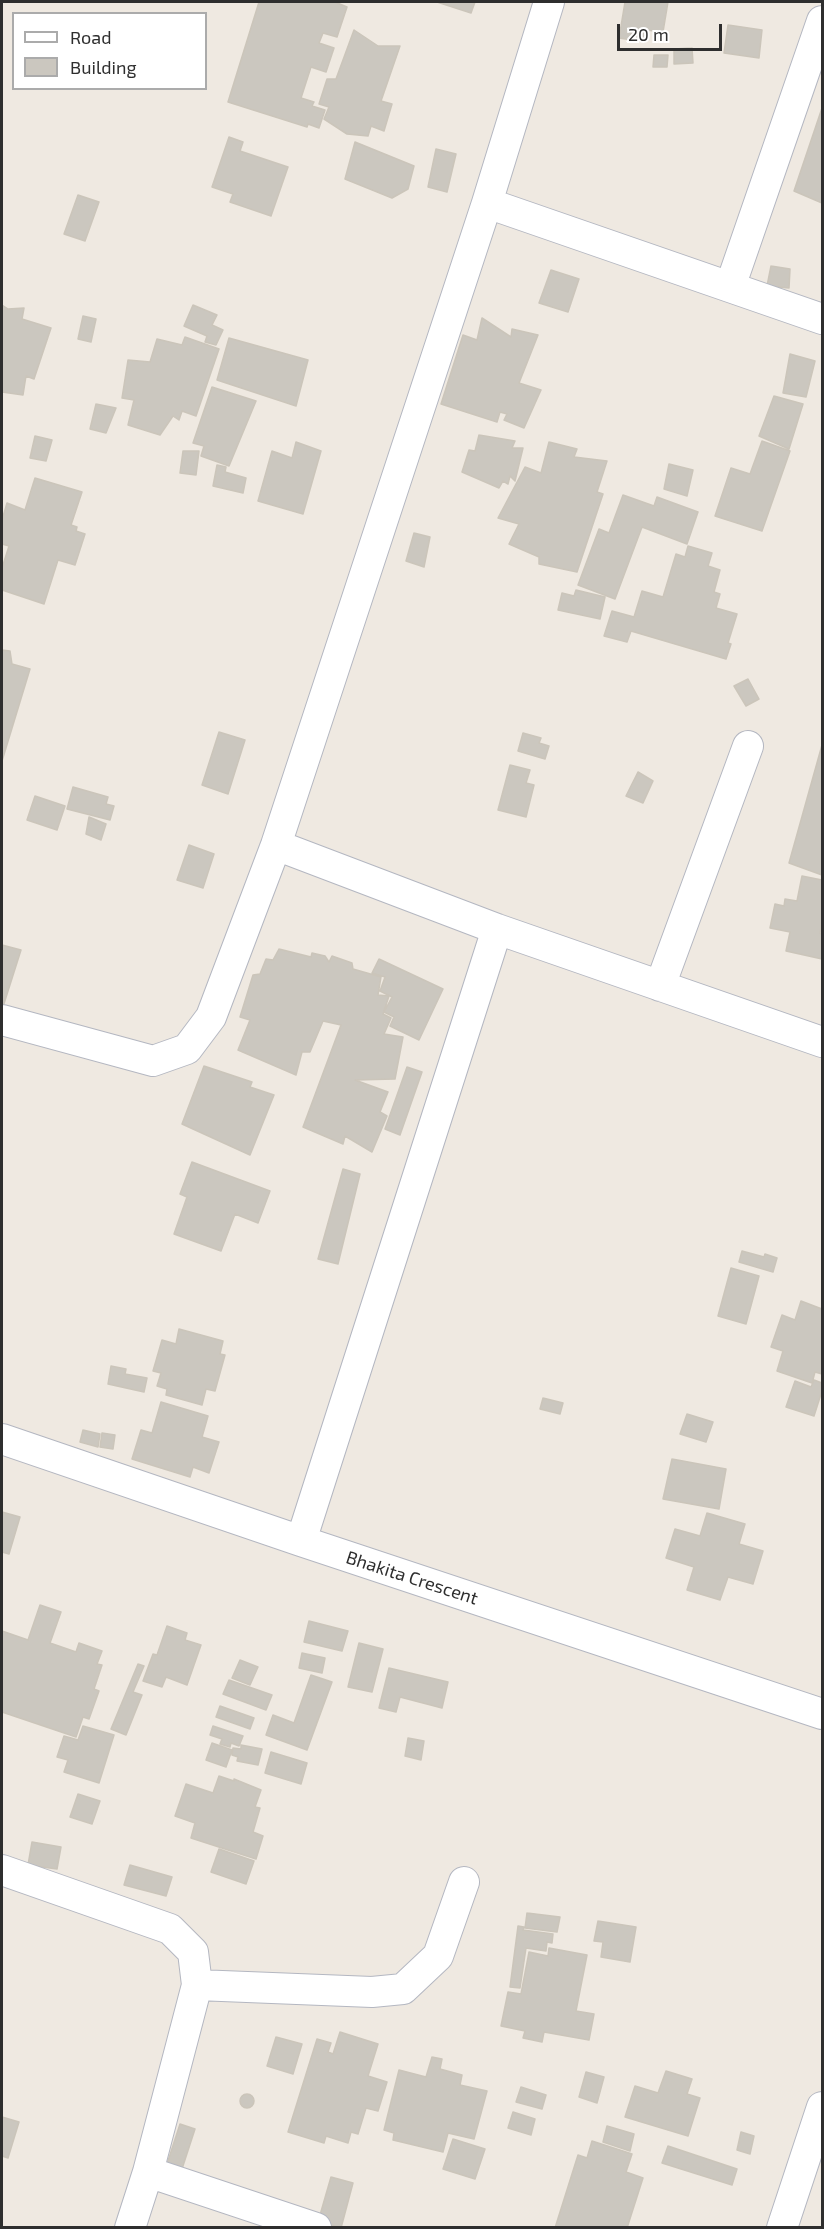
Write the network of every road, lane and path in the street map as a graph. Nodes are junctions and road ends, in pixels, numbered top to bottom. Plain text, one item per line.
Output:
1 (549, 2) edge
2 (822, 21) edge
3 (487, 203) junction
4 (730, 287) junction
5 (822, 319) edge
6 (748, 746) dead end
7 (276, 845) junction
8 (497, 929) junction
9 (660, 986) junction
10 (2, 1020) edge
11 (822, 1042) edge
12 (2, 1439) edge
13 (301, 1541) junction
14 (822, 1714) edge
15 (2, 1870) edge
16 (465, 1882) dead end
17 (197, 1985) junction
18 (822, 2107) edge
19 (816, 2150) edge
20 (148, 2172) junction
21 (130, 2228) edge
22 (316, 2228) edge
23 (782, 2228) edge

1 - 3 street
2 - 4 street
3 - 4 street
3 - 7 street
4 - 5 street
6 - 9 street
7 - 8 street
7 - 10 street
8 - 9 street
8 - 13 street
9 - 11 street
12 - 13 street, Bhakita Crescent
13 - 14 street, Bhakita Crescent
15 - 17 street
16 - 17 street
17 - 20 street
18 - 19 street
19 - 23 street
20 - 21 street
20 - 22 street

